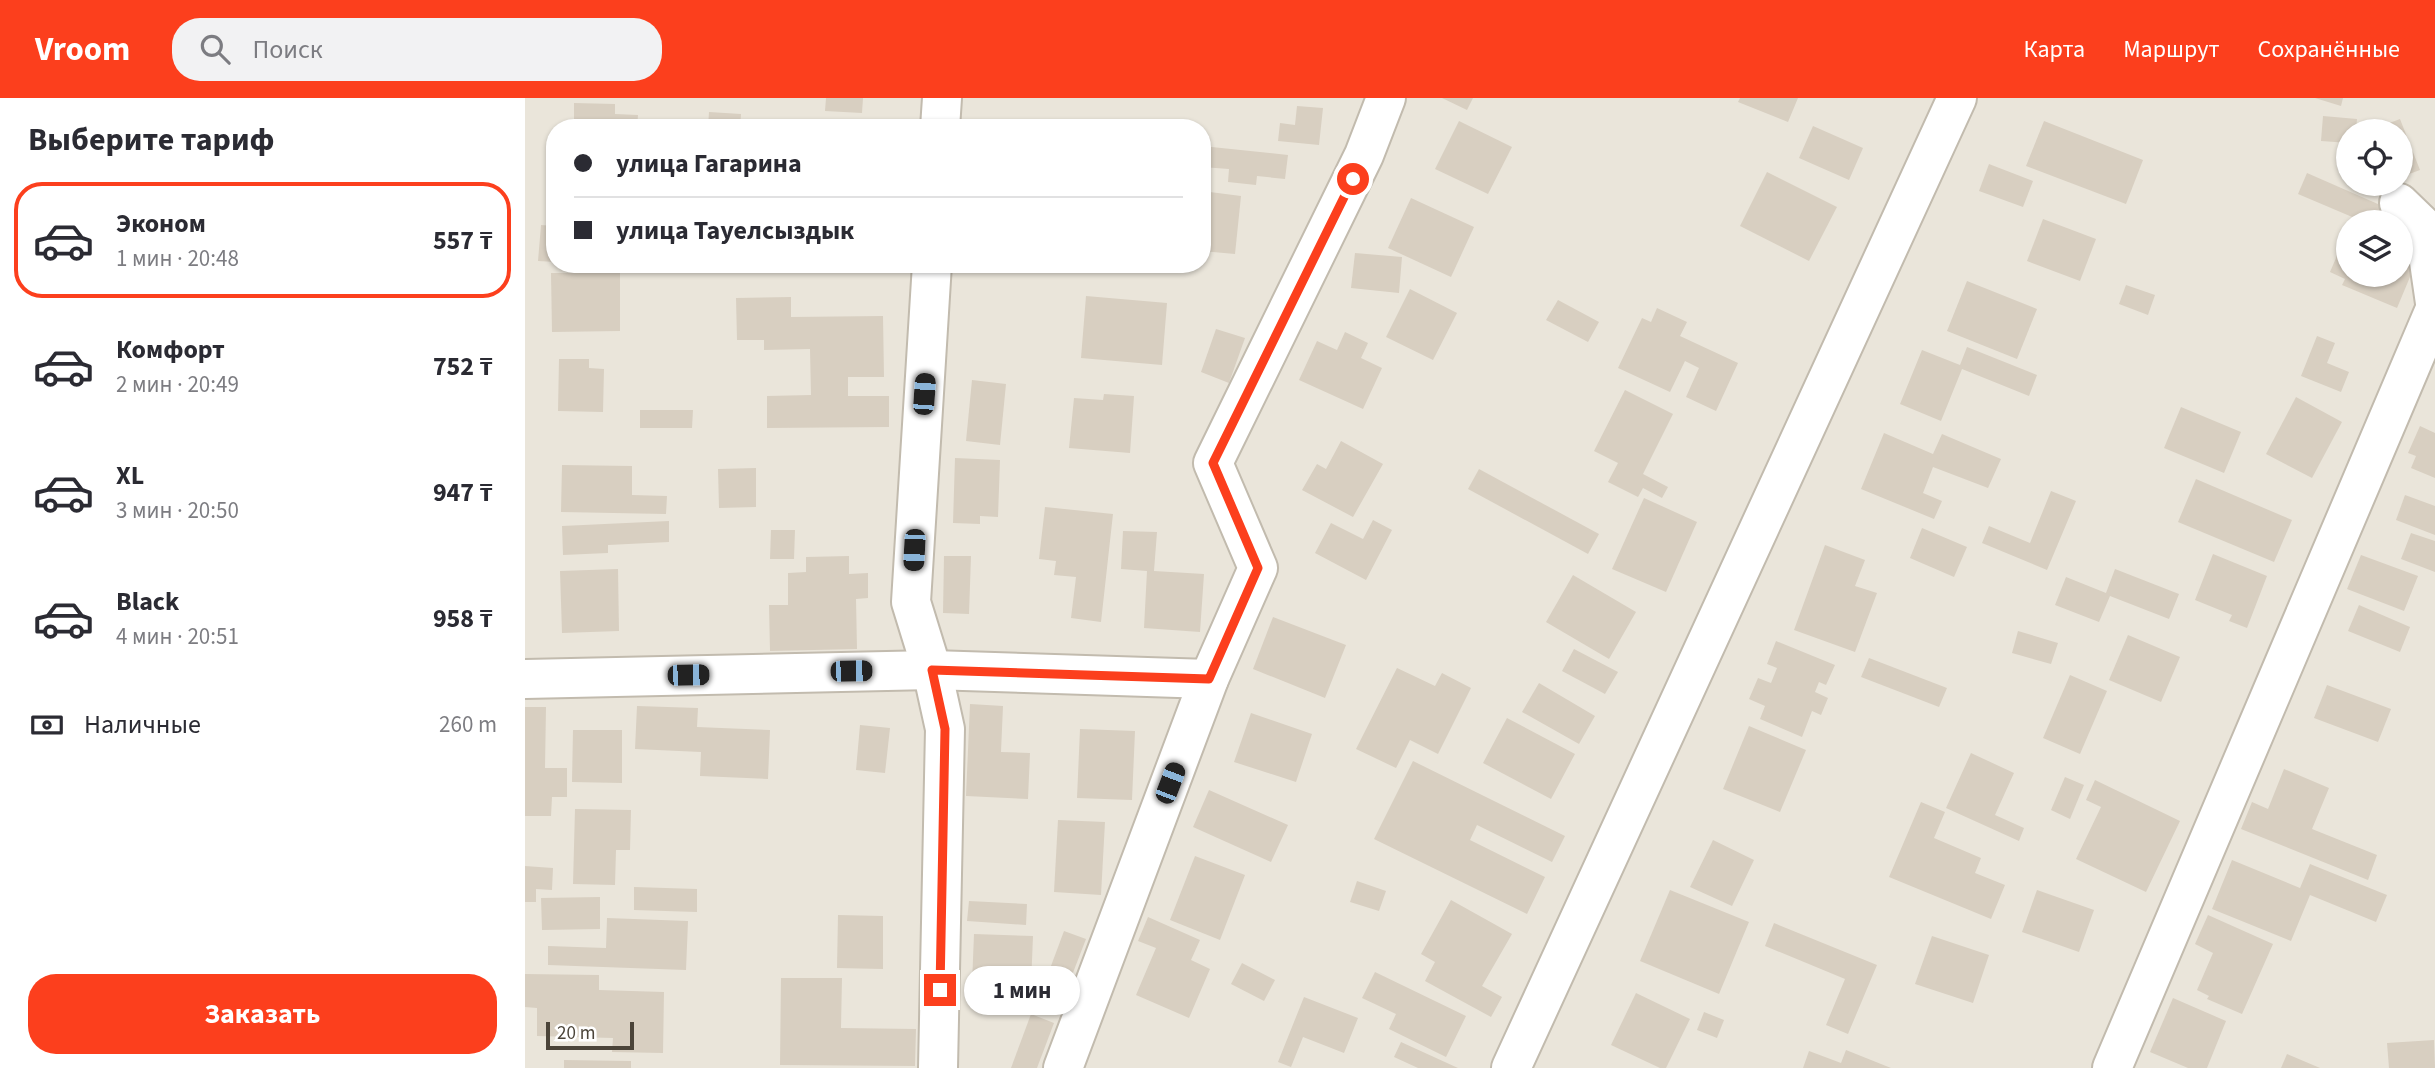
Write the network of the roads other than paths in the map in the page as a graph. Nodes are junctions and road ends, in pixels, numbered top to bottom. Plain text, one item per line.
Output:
1 (942, 98) edge
2 (1386, 98) edge
3 (1957, 98) edge
4 (941, 119) edge
5 (2399, 203) dead end
6 (931, 273) edge
7 (2435, 303) edge
8 (2435, 309) edge
9 (932, 670) junction
10 (525, 679) edge
11 (1209, 679) junction
12 (938, 1068) edge
13 (1063, 1068) edge
14 (1511, 1068) edge
15 (2112, 1068) edge

1 - 4 street
2 - 11 street
3 - 14 street
5 - 7 street
6 - 9 street
8 - 15 street
9 - 10 street
9 - 11 street
9 - 12 street
11 - 13 street

